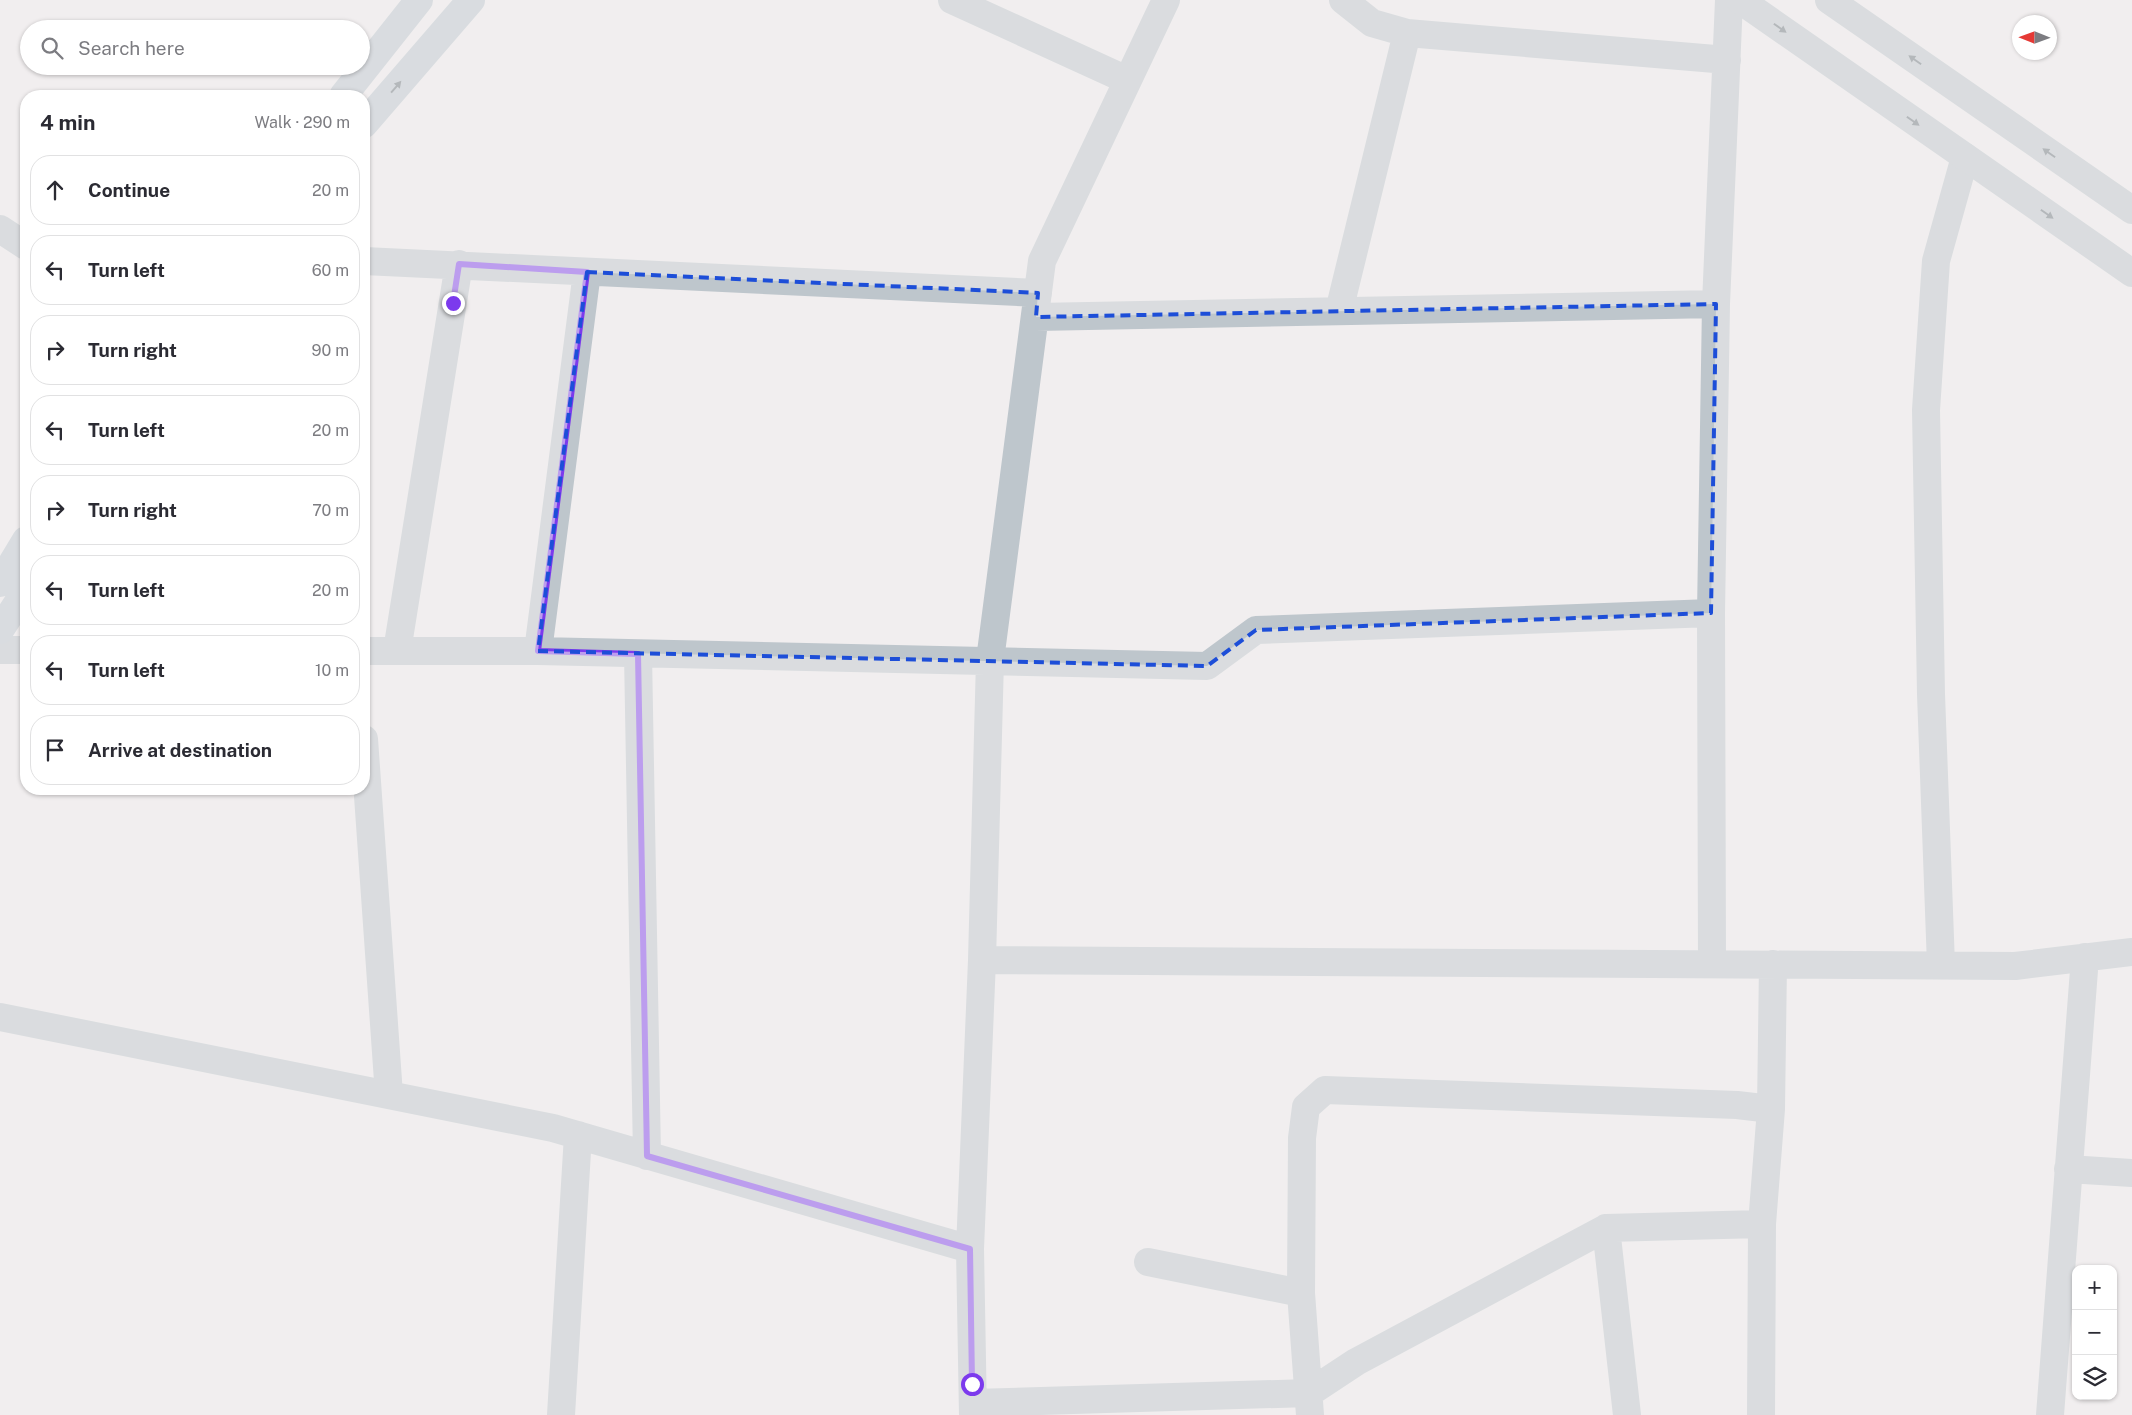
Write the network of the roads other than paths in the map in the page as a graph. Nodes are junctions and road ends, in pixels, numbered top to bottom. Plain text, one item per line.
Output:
1 (419, 0) edge
2 (470, 0) edge
3 (952, 0) edge
4 (1166, 0) edge
5 (1343, 0) edge
6 (1729, 0) edge
7 (1740, 0) edge
8 (1829, 0) edge
9 (1407, 33) junction
10 (1726, 60) junction
11 (370, 62) edge
12 (360, 75) edge
13 (1127, 80) junction
14 (348, 90) edge
15 (370, 117) edge
16 (1965, 157) junction
17 (2132, 210) edge
18 (0, 229) edge
19 (20, 242) edge
20 (370, 261) edge
21 (459, 264) junction
22 (587, 272) junction
23 (2132, 273) edge
24 (1716, 304) junction
25 (1037, 305) junction
26 (1339, 311) junction
27 (20, 550) edge
28 (0, 583) edge
29 (20, 599) edge
30 (1711, 613) junction
31 (0, 630) edge
32 (0, 650) edge
33 (20, 650) edge
34 (370, 651) edge
35 (397, 651) junction
36 (538, 651) junction
37 (638, 654) junction
38 (990, 660) junction
39 (368, 795) edge
40 (2132, 952) edge
41 (2085, 957) junction
42 (982, 960) junction
43 (1712, 964) junction
44 (1773, 964) junction
45 (1941, 965) junction
46 (0, 1017) edge
47 (390, 1095) junction
48 (1771, 1109) junction
49 (578, 1135) junction
50 (647, 1156) junction
51 (2068, 1169) junction
52 (2132, 1173) edge
53 (1762, 1224) junction
54 (1606, 1228) junction
55 (970, 1249) junction
56 (1148, 1262) dead end
57 (1301, 1293) junction
58 (1310, 1404) edge
59 (973, 1409) edge
60 (562, 1415) edge
61 (1627, 1415) edge
62 (1761, 1415) edge
63 (2050, 1415) edge

1 - 11 main road
15 -> 2 main road
3 - 13 street
4 - 13 street
5 - 9 street
6 - 10 street
7 -> 16 street
17 -> 8 street
9 - 10 street
9 - 26 street
10 - 24 street
12 - 14 main road
13 - 25 street
16 -> 23 street
16 - 45 street
18 - 19 street
20 - 21 street
21 - 22 street
21 - 35 street
22 - 25 street
22 - 36 street
24 - 26 street
24 - 30 street
25 - 26 street
25 - 38 street
27 - 28 main road
29 - 31 main road
30 - 38 street
30 - 43 street
32 - 33 street
34 - 35 street
35 - 36 street
36 - 37 street
37 - 38 street
37 - 50 street
38 - 42 street
39 - 47 street
40 - 41 street
41 - 45 street
41 - 51 street
42 - 43 street
42 - 55 street
43 - 44 street
44 - 45 street
44 - 48 street
46 - 47 street
47 - 49 street
48 - 53 street
48 - 57 street
49 - 50 street
49 - 60 street
50 - 55 street
51 - 52 street
51 - 63 street
53 - 54 street
53 - 62 street
54 - 58 street
54 - 61 street
55 - 59 street
56 - 57 street
57 - 58 street
58 - 59 street

